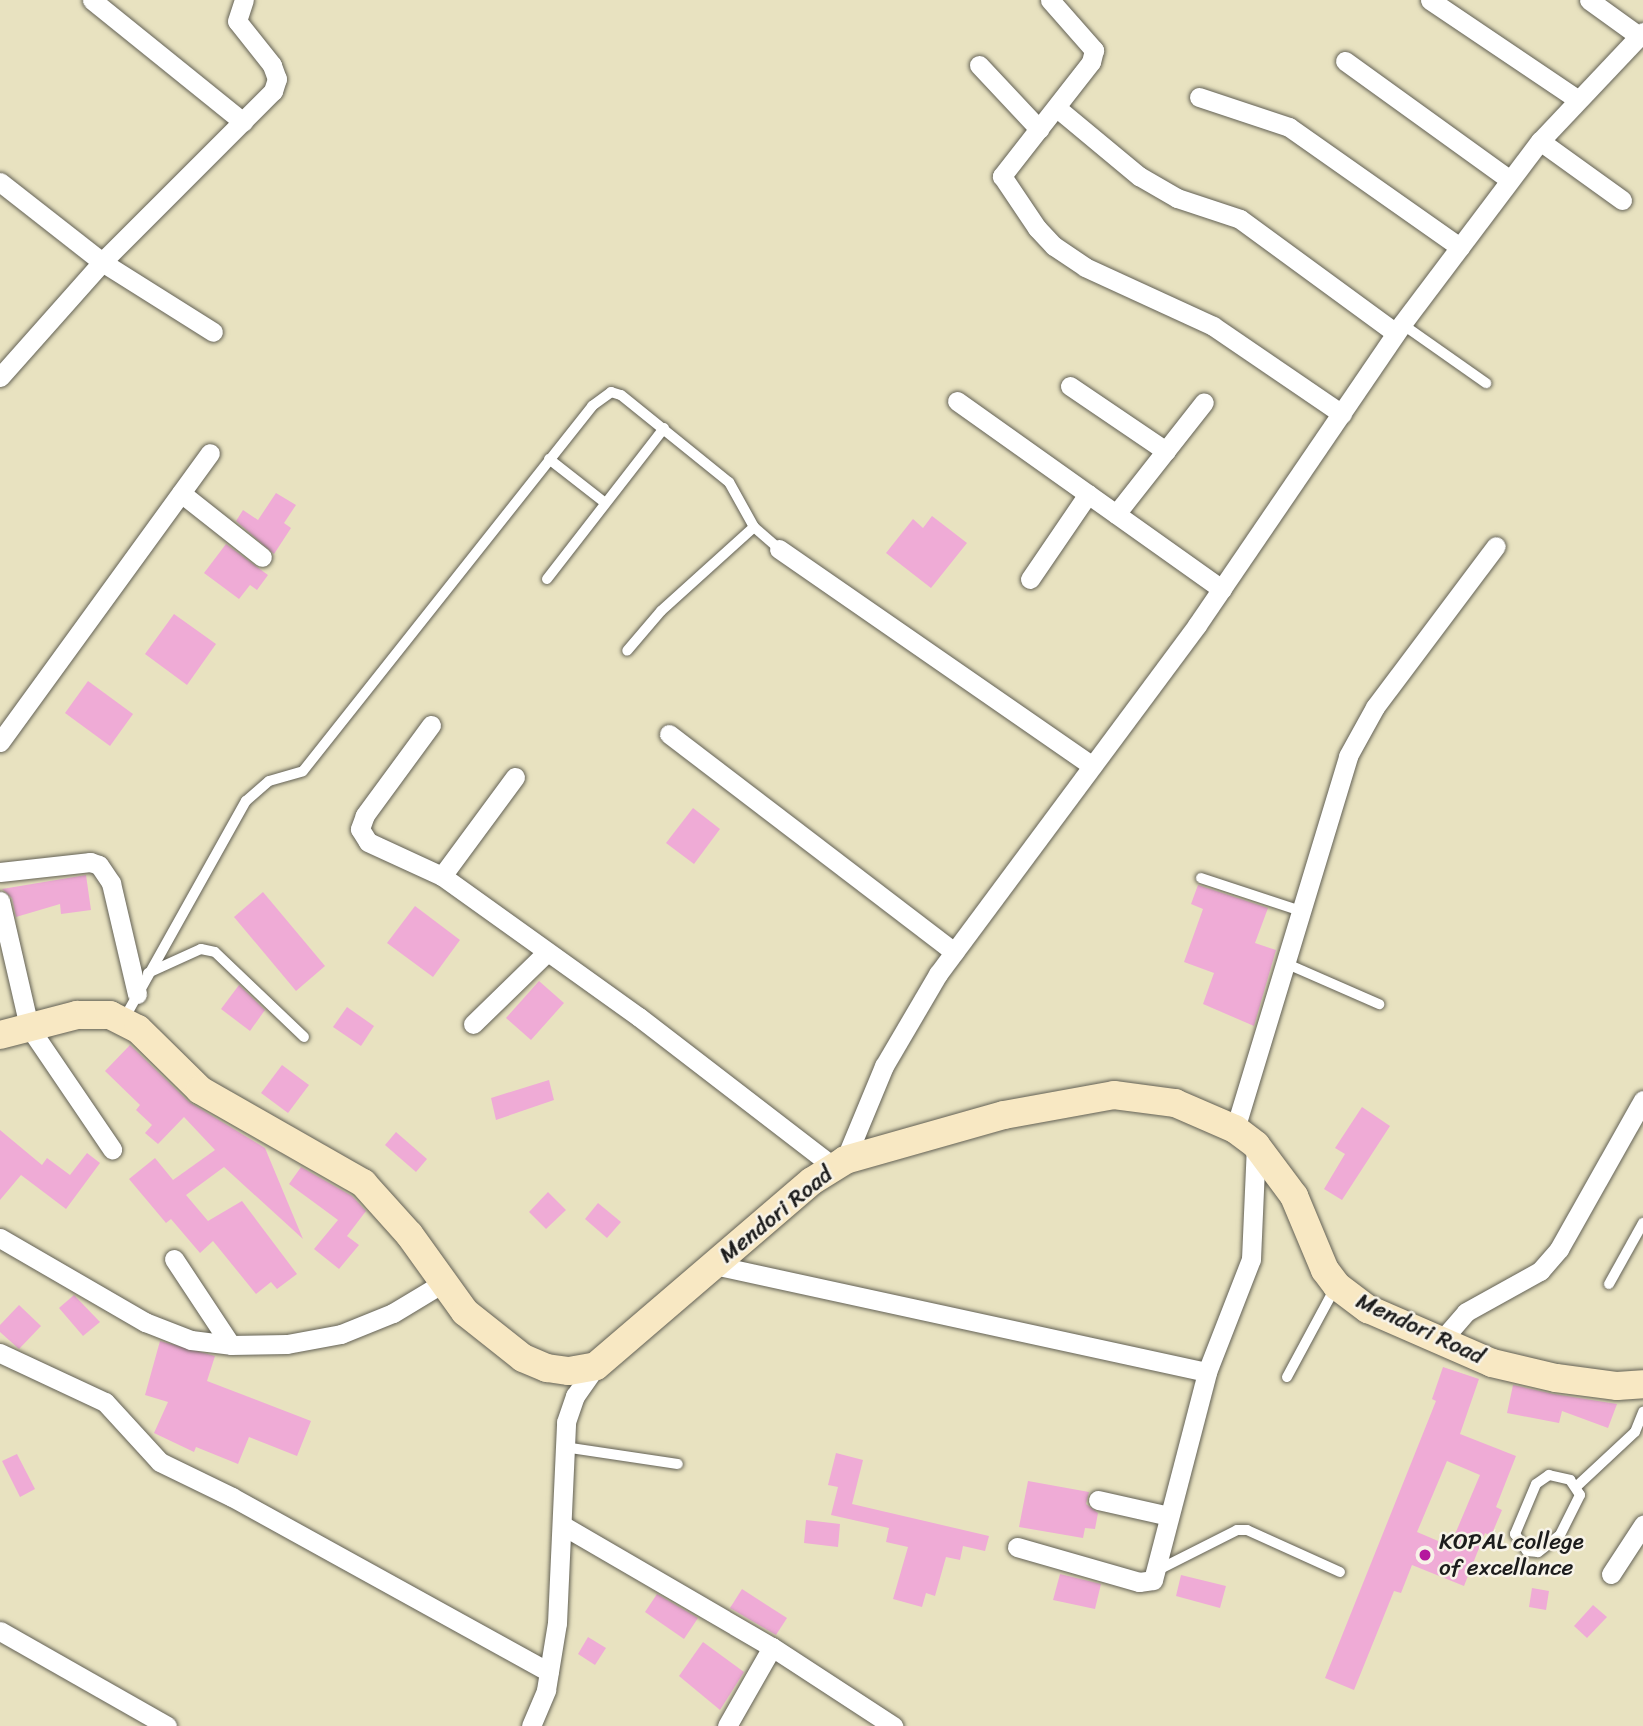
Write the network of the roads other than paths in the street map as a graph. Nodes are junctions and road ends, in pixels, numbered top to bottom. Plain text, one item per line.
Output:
1 (92, 0) edge
2 (244, 0) edge
3 (1050, 0) edge
4 (1430, 0) edge
5 (1590, 0) edge
6 (1641, 34) edge
7 (1345, 61) dead end
8 (979, 65) dead end
9 (1199, 97) dead end
10 (1577, 99) junction
11 (1057, 108) junction
12 (243, 122) junction
13 (1039, 129) junction
14 (1540, 141) junction
15 (1510, 180) junction
16 (0, 182) edge
17 (1622, 200) dead end
18 (1460, 247) junction
19 (102, 262) junction
20 (1399, 328) junction
21 (213, 332) dead end
22 (0, 377) edge
23 (1486, 383) dead end
24 (1070, 386) dead end
25 (957, 401) dead end
26 (1204, 402) dead end
27 (1342, 414) junction
28 (664, 428) junction
29 (1166, 451) junction
30 (209, 453) dead end
31 (549, 459) junction
32 (181, 493) junction
33 (1088, 494) junction
34 (604, 502) junction
35 (1116, 514) junction
36 (754, 527) junction
37 (1496, 545) dead end
38 (779, 549) joint
39 (262, 557) dead end
40 (547, 579) dead end
41 (1030, 579) dead end
42 (1223, 589) junction
43 (627, 651) dead end
44 (430, 724) dead end
45 (669, 734) dead end
46 (0, 741) edge
47 (1093, 766) junction
48 (515, 777) dead end
49 (0, 872) edge
50 (442, 876) junction
51 (1201, 878) dead end
52 (0, 901) edge
53 (1301, 911) junction
54 (954, 952) junction
55 (546, 953) junction
56 (1285, 963) junction
57 (148, 973) junction
58 (137, 993) junction
59 (1379, 1004) dead end
60 (123, 1021) junction
61 (473, 1024) dead end
62 (29, 1027) junction
63 (0, 1035) edge
64 (304, 1037) dead end
65 (1643, 1100) edge
66 (1245, 1137) junction
67 (113, 1149) dead end
68 (839, 1164) junction
69 (1643, 1223) edge
70 (0, 1238) edge
71 (174, 1259) dead end
72 (714, 1265) junction
73 (441, 1284) junction
74 (1609, 1284) dead end
75 (1336, 1286) junction
76 (1441, 1342) junction
77 (231, 1345) junction
78 (0, 1353) edge
79 (596, 1366) junction
80 (1207, 1372) junction
81 (1287, 1377) dead end
82 (1641, 1379) edge
83 (1643, 1412) edge
84 (563, 1447) junction
85 (678, 1464) dead end
86 (1577, 1486) junction
87 (1098, 1500) dead end
88 (1169, 1516) junction
89 (562, 1525) junction
90 (1643, 1525) edge
91 (1017, 1548) dead end
92 (1156, 1571) junction
93 (1340, 1572) dead end
94 (1611, 1574) dead end
95 (0, 1632) edge
96 (772, 1647) junction
97 (549, 1672) junction
98 (167, 1726) edge
99 (531, 1726) edge
100 (727, 1726) edge
101 (893, 1726) edge

1 - 12 street
2 - 12 street
3 - 11 street
4 - 10 street
5 - 6 street
6 - 10 street
7 - 15 street
8 - 13 street
9 - 18 street
10 - 14 street
11 - 13 street
11 - 20 street
12 - 19 street
13 - 27 street
14 - 15 street
14 - 17 street
15 - 18 street
16 - 19 street
18 - 20 street
19 - 21 street
19 - 22 street
20 - 23 lane
20 - 27 street
24 - 29 street
25 - 33 street
26 - 29 street
27 - 42 street
28 - 31 lane
28 - 34 lane
28 - 36 lane
29 - 35 street
30 - 32 street
31 - 34 lane
31 - 57 lane
32 - 39 street
32 - 46 street
33 - 35 street
33 - 41 street
34 - 40 lane
35 - 42 street
36 - 38 lane
36 - 43 lane
37 - 53 street
38 - 47 street
42 - 47 street
44 - 50 street
45 - 54 street
47 - 54 street
48 - 50 street
49 - 58 street
50 - 55 street
51 - 53 lane
52 - 62 street
53 - 56 street
54 - 68 street
55 - 61 street
55 - 68 street
56 - 59 lane
56 - 66 street
57 - 58 lane
57 - 64 lane
58 - 60 lane
60 - 62 main road
60 - 73 main road
62 - 63 main road
62 - 67 street
65 - 76 street
66 - 68 main road, Mendori Road
66 - 75 main road, Mendori Road
66 - 80 street
68 - 72 main road, Mendori Road
69 - 74 lane
70 - 77 street
71 - 77 street
72 - 79 main road, Mendori Road
72 - 80 street
73 - 77 street
73 - 79 main road
75 - 76 main road, Mendori Road
75 - 81 lane
76 - 82 main road, Mendori Road
78 - 97 street
79 - 84 street
80 - 88 street
83 - 86 lane
84 - 85 lane
84 - 89 street
86 - 86 lane
87 - 88 street
88 - 92 street
89 - 96 street
89 - 97 street
90 - 94 street
91 - 92 street
92 - 93 lane
95 - 98 street
96 - 100 street
96 - 101 street
97 - 99 street

